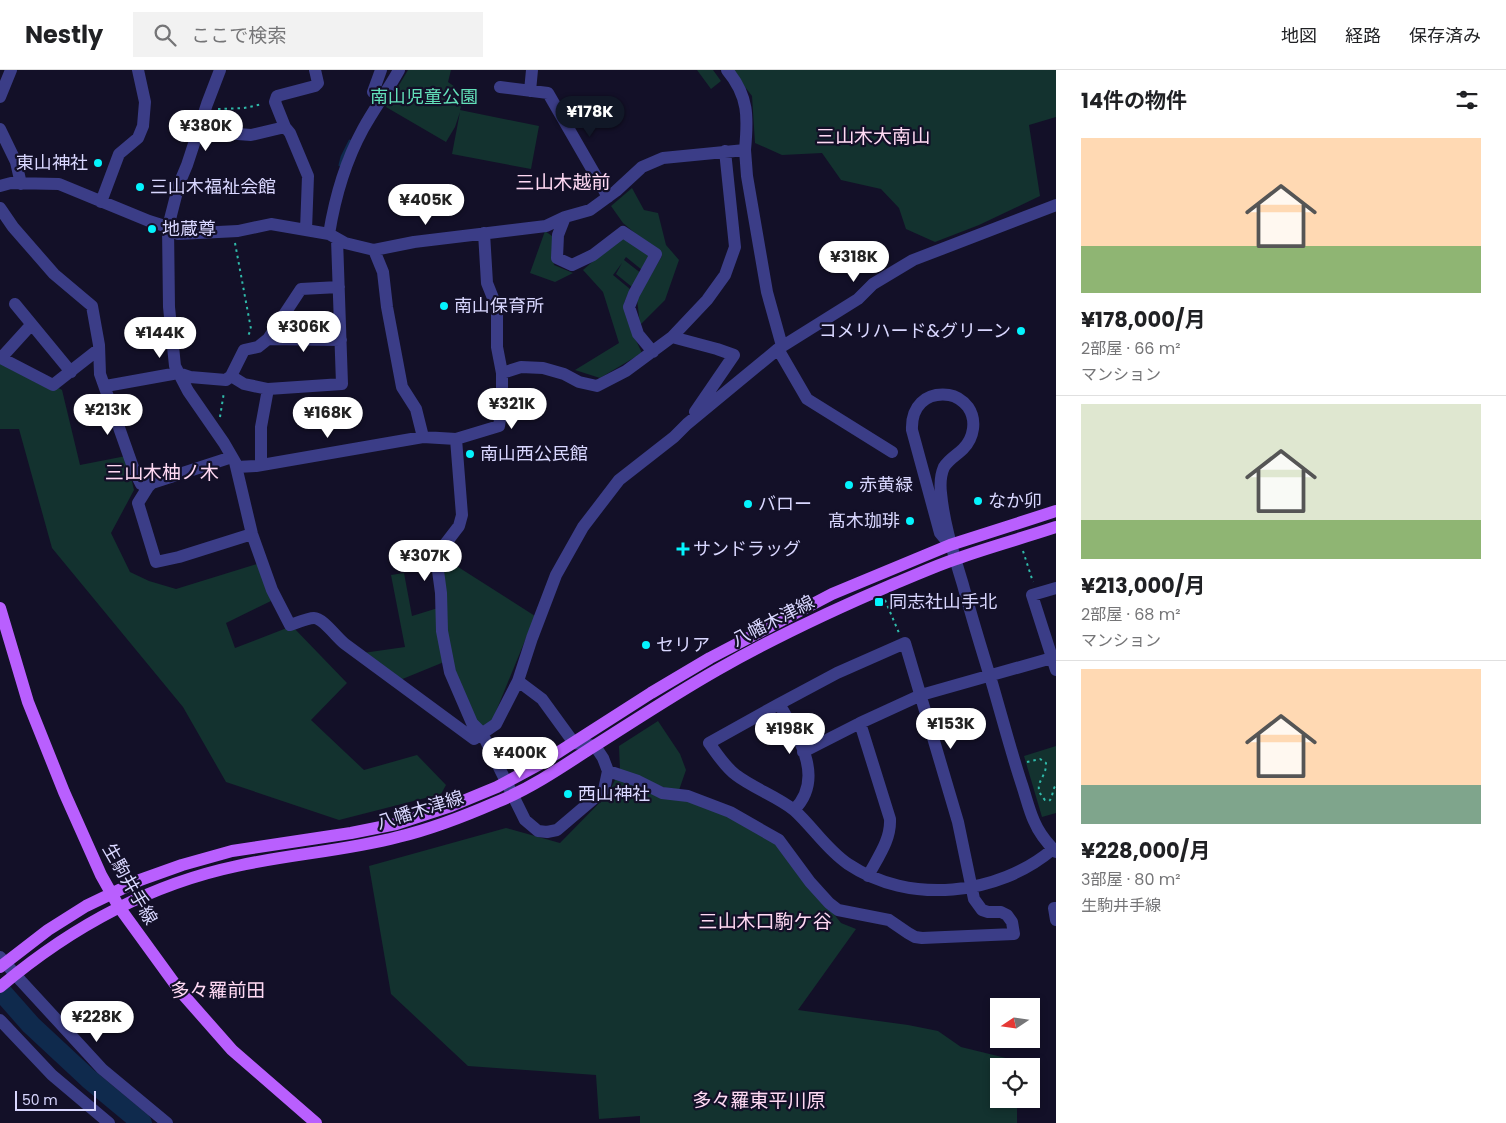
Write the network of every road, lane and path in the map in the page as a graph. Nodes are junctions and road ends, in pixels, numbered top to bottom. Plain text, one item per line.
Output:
1 (11, 70) edge
2 (138, 70) edge
3 (220, 70) edge
4 (315, 70) edge
5 (381, 70) edge
6 (399, 70) edge
7 (532, 70) edge
8 (726, 70) edge
9 (500, 87) dead end
10 (530, 91) junction
11 (372, 92) dead end
12 (0, 97) edge
13 (275, 102) junction
14 (206, 108) junction
15 (285, 127) junction
16 (0, 129) edge
17 (198, 131) junction
18 (745, 150) junction
19 (725, 151) junction
20 (21, 184) junction
21 (0, 186) edge
22 (608, 197) junction
23 (101, 202) junction
24 (1056, 205) edge
25 (0, 208) edge
26 (565, 217) junction
27 (168, 227) junction
28 (306, 230) junction
29 (233, 231) junction
30 (484, 233) junction
31 (333, 237) junction
32 (374, 250) junction
33 (339, 287) junction
34 (15, 304) dead end
35 (31, 325) junction
36 (672, 337) junction
37 (268, 339) junction
38 (341, 340) junction
39 (780, 347) junction
40 (99, 349) junction
41 (244, 350) junction
42 (653, 352) junction
43 (71, 372) junction
44 (502, 372) junction
45 (178, 373) junction
46 (229, 378) junction
47 (106, 386) junction
48 (268, 389) junction
49 (687, 424) junction
50 (218, 434) junction
51 (423, 437) junction
52 (456, 439) junction
53 (892, 452) dead end
54 (234, 462) junction
55 (261, 465) junction
56 (148, 487) junction
57 (1056, 511) edge
58 (1056, 527) edge
59 (252, 534) junction
60 (950, 545) junction
61 (1022, 547) dead end
62 (955, 559) junction
63 (1056, 588) edge
64 (1036, 594) junction
65 (885, 599) dead end
66 (0, 608) edge
67 (905, 643) junction
68 (1052, 658) junction
69 (1056, 670) edge
70 (990, 676) junction
71 (518, 681) junction
72 (921, 695) junction
73 (778, 704) junction
74 (860, 723) junction
75 (482, 733) junction
76 (574, 743) junction
77 (595, 746) junction
78 (804, 752) junction
79 (1023, 763) dead end
80 (608, 771) junction
81 (1056, 785) edge
82 (794, 810) junction
83 (1054, 850) edge
84 (868, 876) junction
85 (971, 887) junction
86 (111, 893) junction
87 (119, 907) junction
88 (1056, 908) edge
89 (1056, 920) edge
90 (2, 962) edge
91 (15, 974) junction
92 (0, 987) edge
93 (0, 1020) edge
94 (109, 1123) edge
95 (167, 1123) edge
96 (316, 1123) edge

1 - 12 street
2 - 23 street
3 - 14 street
4 - 13 street
5 - 11 street
6 - 31 street
7 - 10 street
8 - 18 street
9 - 10 street
10 - 22 street
13 - 14 path
13 - 15 street
14 - 17 street
15 - 17 street
15 - 28 street
16 - 20 street
17 - 27 street
18 - 19 street
18 - 39 street
19 - 22 street
19 - 36 street
20 - 21 street
20 - 23 street
22 - 26 street
23 - 27 street
24 - 39 street
25 - 40 street
26 - 30 street
26 - 42 street
27 - 29 street
27 - 45 street
28 - 29 street
28 - 31 street
29 - 41 path
30 - 32 street
30 - 44 street
31 - 32 street
31 - 33 street
32 - 51 street
33 - 37 street
33 - 38 street
34 - 35 street
35 - 43 street
35 - 43 street
36 - 42 street
36 - 49 street
37 - 38 street
37 - 41 street
38 - 48 street
39 - 49 street
39 - 53 street
40 - 43 street
40 - 47 street
41 - 46 street
42 - 44 street
44 - 52 street
45 - 46 street
45 - 47 street
45 - 50 street
46 - 48 street
46 - 50 path
47 - 56 street
48 - 55 street
49 - 71 street
50 - 54 street
51 - 52 street
51 - 55 street
52 - 75 street
54 - 55 street
54 - 56 street
54 - 59 street
56 - 59 street
57 - 60 main road, 八幡木津線
58 - 62 main road, 八幡木津線
59 - 75 street
60 - 60 street
60 - 62 street
60 - 76 main road, 八幡木津線
61 - 64 path
62 - 70 street
62 - 77 main road, 八幡木津線
63 - 64 street
64 - 68 street
65 - 67 path
66 - 86 main road, 生駒井手線
67 - 72 street
67 - 73 street
68 - 69 street
68 - 70 street
70 - 72 street
70 - 83 street
71 - 75 street
71 - 76 street
72 - 74 street
72 - 85 street
73 - 78 street
73 - 82 street
74 - 78 street
74 - 84 street
75 - 80 street
76 - 77 street
76 - 86 main road, 八幡木津線
77 - 80 street
77 - 87 main road, 八幡木津線
78 - 82 street
79 - 81 path
80 - 85 street
82 - 84 street
83 - 85 street
84 - 85 street
86 - 87 main road, 生駒井手線
86 - 90 main road, 八幡木津線
87 - 91 main road, 八幡木津線
87 - 96 main road, 生駒井手線
88 - 89 street
90 - 91 street
91 - 92 main road, 八幡木津線
91 - 95 street
93 - 94 street

